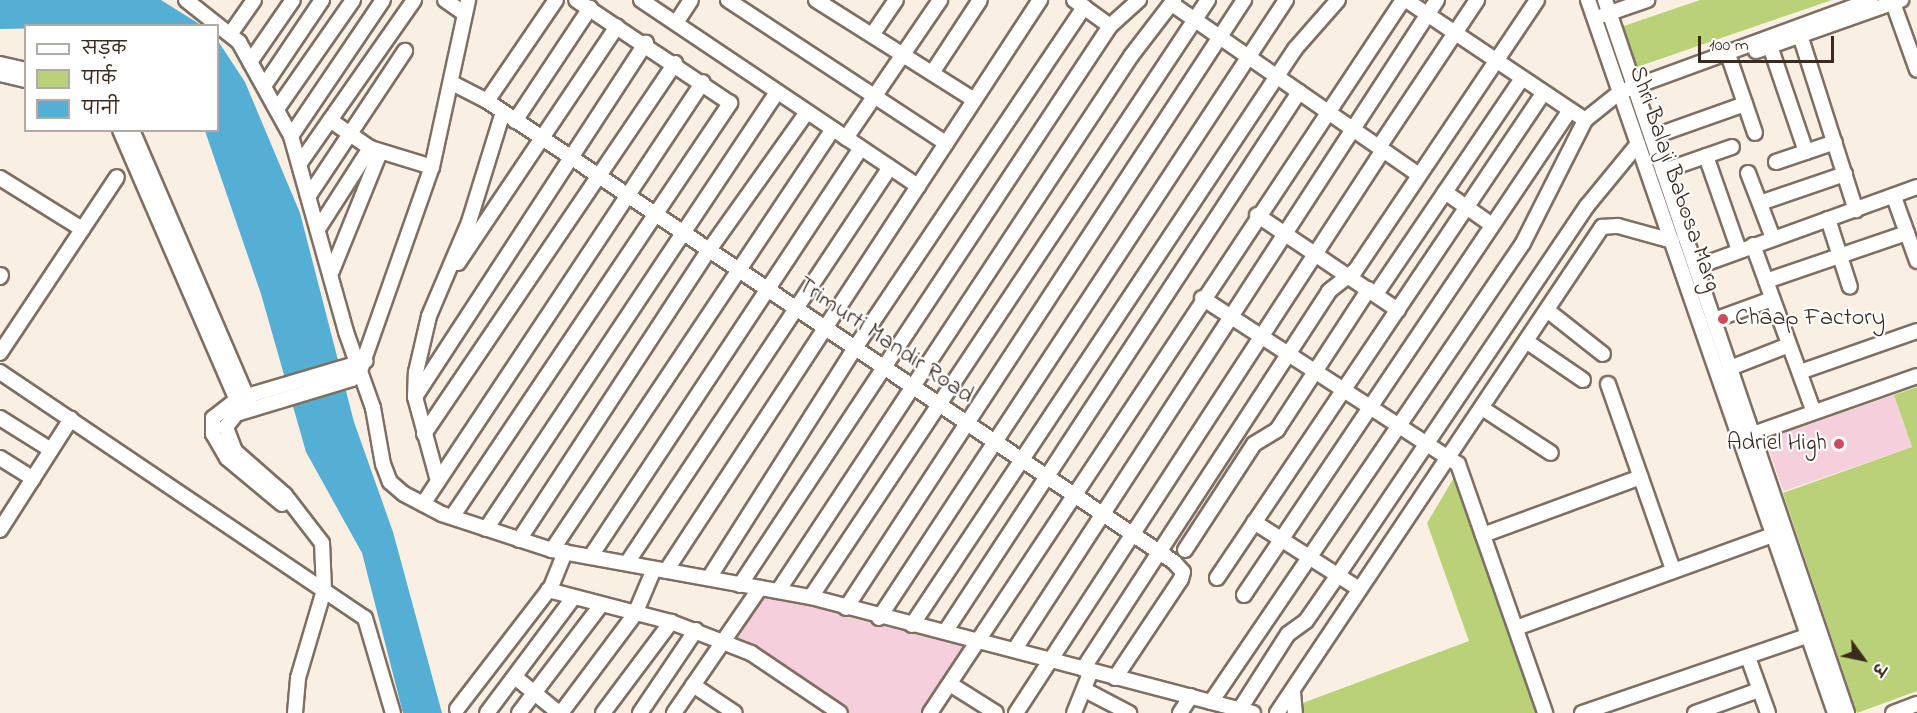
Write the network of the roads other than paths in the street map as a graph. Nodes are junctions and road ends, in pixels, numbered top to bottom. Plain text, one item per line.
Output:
1 (254, 0) edge
2 (293, 0) edge
3 (322, 0) edge
4 (353, 0) edge
5 (383, 0) edge
6 (414, 0) edge
7 (445, 0) edge
8 (556, 0) edge
9 (576, 0) edge
10 (641, 0) edge
11 (692, 0) edge
12 (816, 0) edge
13 (896, 0) edge
14 (940, 0) edge
15 (980, 0) edge
16 (1040, 0) edge
17 (1139, 0) edge
18 (1208, 0) edge
19 (1244, 0) edge
20 (1286, 0) edge
21 (1338, 0) edge
22 (1404, 0) edge
23 (1437, 0) edge
24 (1477, 0) edge
25 (1537, 0) edge
26 (1647, 0) edge
27 (1871, 0) edge
28 (1895, 1) edge
29 (195, 2) edge
30 (735, 2) edge
31 (1173, 2) edge
32 (1079, 4) edge
33 (1607, 4) edge
34 (837, 5) edge
35 (466, 7) edge
36 (590, 8) junction
37 (1591, 9) edge
38 (1427, 15) junction
39 (1195, 19) junction
40 (676, 23) junction
41 (617, 26) junction
42 (1110, 26) junction
43 (231, 33) junction
44 (1454, 34) junction
45 (872, 35) junction
46 (1800, 35) junction
47 (1223, 37) junction
48 (646, 44) junction
49 (1770, 46) junction
50 (405, 51) dead end
51 (903, 55) junction
52 (1250, 56) junction
53 (1730, 60) junction
54 (250, 62) junction
55 (1495, 62) junction
56 (675, 63) junction
57 (0, 64) edge
58 (1916, 65) edge
59 (24, 70) edge
60 (932, 73) junction
61 (0, 74) edge
62 (1277, 77) junction
63 (24, 80) edge
64 (1521, 80) junction
65 (703, 81) junction
66 (452, 83) junction
67 (264, 86) junction
68 (1636, 90) junction
69 (777, 92) junction
70 (1299, 92) junction
71 (1542, 94) junction
72 (875, 96) junction
73 (1619, 96) junction
74 (974, 100) junction
75 (487, 101) junction
76 (1745, 104) junction
77 (277, 109) junction
78 (503, 112) junction
79 (807, 112) junction
80 (1329, 113) junction
81 (1568, 113) junction
82 (330, 120) junction
83 (1586, 120) junction
84 (515, 121) junction
85 (833, 129) junction
86 (1353, 130) junction
87 (121, 132) edge
88 (133, 132) edge
89 (1755, 133) dead end
90 (350, 135) junction
91 (291, 136) junction
92 (1652, 136) junction
93 (846, 138) junction
94 (543, 139) junction
95 (1834, 142) junction
96 (946, 143) junction
97 (1638, 144) junction
98 (1732, 147) dead end
99 (861, 148) junction
100 (1381, 148) junction
101 (375, 150) junction
102 (1806, 152) junction
103 (1706, 156) junction
104 (572, 158) junction
105 (1776, 162) dead end
106 (300, 163) junction
107 (432, 167) junction
108 (890, 167) junction
109 (1664, 171) junction
110 (1748, 172) dead end
111 (1845, 174) junction
112 (1419, 175) junction
113 (598, 176) junction
114 (117, 177) dead end
115 (0, 178) edge
116 (918, 186) junction
117 (1917, 187) edge
118 (1445, 192) junction
119 (310, 194) junction
120 (628, 196) junction
121 (1894, 196) junction
122 (1760, 203) junction
123 (1467, 207) junction
124 (1856, 210) junction
125 (656, 215) junction
126 (1257, 215) junction
127 (1828, 219) junction
128 (1492, 225) junction
129 (320, 226) junction
130 (82, 229) junction
131 (681, 231) junction
132 (1907, 233) junction
133 (1284, 234) junction
134 (1773, 238) junction
135 (1672, 241) junction
136 (1753, 245) junction
137 (709, 250) junction
138 (1739, 250) junction
139 (1314, 254) junction
140 (1838, 255) junction
141 (1917, 261) edge
142 (1696, 267) junction
143 (739, 270) junction
144 (332, 271) junction
145 (1349, 276) junction
146 (1766, 281) junction
147 (1850, 287) dead end
148 (766, 288) junction
149 (1372, 292) junction
150 (437, 294) junction
151 (1202, 298) junction
152 (1772, 298) junction
153 (793, 306) junction
154 (1398, 310) junction
155 (1547, 310) junction
156 (1231, 316) junction
157 (1714, 320) junction
158 (825, 327) junction
159 (1917, 331) edge
160 (1261, 335) junction
161 (1526, 341) junction
162 (1790, 345) junction
163 (855, 348) junction
164 (0, 352) edge
165 (1288, 352) junction
166 (1603, 354) dead end
167 (883, 366) junction
168 (1730, 368) junction
169 (356, 369) junction
170 (1316, 371) junction
171 (0, 372) edge
172 (1800, 372) junction
173 (1917, 376) edge
174 (1583, 380) dead end
175 (1608, 384) dead end
176 (912, 385) junction
177 (1345, 390) junction
178 (414, 397) junction
179 (244, 404) junction
180 (940, 404) junction
181 (1372, 407) junction
182 (1482, 408) junction
183 (1814, 410) junction
184 (0, 418) edge
185 (71, 419) junction
186 (969, 424) junction
187 (1400, 426) junction
188 (424, 435) junction
189 (1746, 436) junction
190 (996, 441) junction
191 (1429, 444) junction
192 (51, 450) junction
193 (1551, 453) dead end
194 (1449, 457) junction
195 (0, 458) edge
196 (1022, 459) junction
197 (1046, 474) junction
198 (1641, 477) junction
199 (33, 479) junction
200 (438, 481) junction
201 (1074, 493) junction
202 (423, 504) junction
203 (4, 513) edge
204 (1103, 513) junction
205 (452, 517) junction
206 (1254, 522) junction
207 (486, 529) junction
208 (0, 530) edge
209 (1131, 532) junction
210 (1483, 535) junction
211 (1773, 535) junction
212 (1282, 539) junction
213 (519, 540) junction
214 (1157, 549) junction
215 (1185, 550) dead end
216 (558, 551) junction
217 (591, 556) junction
218 (1310, 557) junction
219 (627, 563) junction
220 (660, 570) junction
221 (1673, 570) junction
222 (1338, 575) junction
223 (1217, 578) dead end
224 (709, 579) junction
225 (740, 585) junction
226 (760, 588) junction
227 (1359, 589) junction
228 (324, 590) junction
229 (548, 590) junction
230 (778, 591) junction
231 (1244, 595) dead end
232 (811, 597) junction
233 (573, 598) junction
234 (601, 605) junction
235 (846, 608) junction
236 (635, 614) junction
237 (879, 618) junction
238 (670, 622) junction
239 (912, 625) junction
240 (1516, 628) junction
241 (696, 630) junction
242 (945, 632) junction
243 (1814, 634) junction
244 (979, 641) junction
245 (720, 644) junction
246 (1015, 650) junction
247 (1748, 657) junction
248 (1048, 661) junction
249 (1087, 670) junction
250 (515, 677) junction
251 (1115, 678) junction
252 (693, 684) junction
253 (950, 684) junction
254 (1085, 690) junction
255 (1759, 690) junction
256 (535, 692) junction
257 (1293, 692) junction
258 (1191, 696) junction
259 (1211, 702) junction
260 (1917, 704) edge
261 (1611, 708) edge
262 (457, 709) dead end
263 (831, 711) edge
264 (1247, 711) edge
265 (295, 713) edge
266 (393, 713) edge
267 (487, 713) edge
268 (519, 713) edge
269 (560, 713) edge
270 (603, 713) edge
271 (640, 713) edge
272 (674, 713) edge
273 (735, 713) edge
274 (930, 713) edge
275 (996, 713) edge
276 (1016, 713) edge
277 (1074, 713) edge
278 (1129, 713) edge
279 (1180, 713) edge
280 (1277, 713) edge
281 (1295, 713) edge
282 (1545, 713) edge
283 (1582, 713) edge
284 (1695, 713) edge
285 (1768, 713) edge
286 (1835, 713) edge
287 (1847, 713) edge
288 (1893, 713) edge

1 - 43 street
2 - 54 street
3 - 67 street
4 - 77 street
5 - 91 street
6 - 82 street
7 - 35 street
8 - 75 street
9 - 36 street
10 - 40 street
11 - 40 street
12 - 34 street
13 - 45 street
14 - 51 street
15 - 60 street
16 - 74 street
17 - 42 street
18 - 39 street
19 - 47 street
20 - 52 street
21 - 62 street
22 - 38 street
22 - 80 street
23 - 38 street
24 - 44 street
25 - 55 street
26 - 33 street
27 - 68 street
28 - 46 street
28 - 58 street
29 - 43 street
30 - 72 street
31 - 39 street
31 - 176 street
32 - 42 street
32 - 163 street
33 - 37 street
33 - 68 street, Shri Balaji Babosa Marg
34 - 45 street
35 - 66 street
36 - 41 street
36 - 84 street
37 - 73 street, Shri Balaji Babosa Marg
38 - 44 street
38 - 86 street
39 - 47 street
39 - 180 street
40 - 69 street
41 - 48 street
41 - 94 street
42 - 167 street
43 - 54 street
44 - 55 street
44 - 100 street
45 - 51 street
46 - 49 street
46 - 95 street
47 - 52 street
47 - 186 street
48 - 56 street
48 - 104 street
49 - 53 street
49 - 102 street
50 - 90 street
51 - 60 street
51 - 72 street
52 - 62 street
52 - 190 street
53 - 68 street
53 - 76 street
54 - 67 street
55 - 64 street
55 - 112 street
56 - 65 street
56 - 113 street
57 - 59 street
60 - 74 street
61 - 63 street
62 - 70 street
62 - 196 street
64 - 71 street
64 - 118 street
65 - 120 street
65 - 125 street
66 - 75 street, Trimurti Mandir Road
66 - 107 street
67 - 77 street
68 - 73 street
68 - 92 street, Shri Balaji Babosa Marg
69 - 79 street
69 - 131 street
70 - 80 street
70 - 197 street
71 - 81 street
71 - 123 street
72 - 93 street
72 - 96 street
73 - 83 street
73 - 97 street, Shri Balaji Babosa Marg
74 - 96 street
75 - 78 street, Trimurti Mandir Road
76 - 89 street
76 - 92 street
77 - 91 street
78 - 84 street, Trimurti Mandir Road
78 - 150 street
79 - 85 street
79 - 137 street
80 - 86 street
80 - 126 street
81 - 83 street
81 - 128 street
82 - 90 street
82 - 106 street
83 - 187 street
84 - 94 street, Trimurti Mandir Road
85 - 93 street
85 - 143 street
86 - 100 street
86 - 133 street
87 - 179 street
88 - 179 street
90 - 101 street
90 - 119 street
91 - 106 street
92 - 109 street, Shri Balaji Babosa Marg
93 - 99 street
94 - 104 street, Trimurti Mandir Road
94 - 150 street
95 - 102 street
95 - 111 street
96 - 116 street
97 - 135 street, Shri Balaji Babosa Marg
97 - 191 street
98 - 103 street
99 - 108 street
99 - 148 street
100 - 112 street
100 - 139 street
101 - 107 street
101 - 129 street
101 - 144 street
102 - 105 street
103 - 109 street
103 - 138 street
104 - 113 street, Trimurti Mandir Road
104 - 178 street
106 - 119 street
107 - 169 street
108 - 116 street
108 - 153 street
109 - 142 street, Shri Balaji Babosa Marg
110 - 122 street
111 - 122 street
111 - 124 street
112 - 145 street
113 - 120 street, Trimurti Mandir Road
113 - 188 street
114 - 130 street
115 - 130 street
116 - 158 street
117 - 121 street
118 - 123 street
118 - 149 street
119 - 129 street
120 - 125 street, Trimurti Mandir Road
120 - 200 street
121 - 124 street
121 - 132 street
122 - 134 street
123 - 128 street
123 - 154 street
124 - 127 street
125 - 131 street, Trimurti Mandir Road
125 - 205 street
126 - 133 street
126 - 151 street
127 - 134 street
127 - 140 street
128 - 181 street
129 - 144 street
130 - 164 street
131 - 137 street, Trimurti Mandir Road
131 - 207 street
132 - 140 street
132 - 141 street
133 - 139 street
133 - 156 street
134 - 136 street
135 - 155 street
135 - 189 street, Shri Balaji Babosa Marg
136 - 138 street
136 - 146 street
137 - 143 street, Trimurti Mandir Road
137 - 213 street
138 - 142 street
139 - 145 street
139 - 160 street
140 - 146 street
140 - 147 street
142 - 157 street, Shri Balaji Babosa Marg
143 - 148 street, Trimurti Mandir Road
143 - 216 street
144 - 169 street
145 - 149 street
145 - 165 street
146 - 152 street
148 - 153 street, Trimurti Mandir Road
148 - 217 street
149 - 154 street
149 - 170 street
150 - 178 street
151 - 156 street
151 - 201 street
152 - 157 street
152 - 162 street
153 - 158 street, Trimurti Mandir Road
153 - 219 street
154 - 177 street
155 - 161 street
155 - 166 street
156 - 160 street
156 - 204 street
157 - 168 street, Shri Balaji Babosa Marg
158 - 163 street, Trimurti Mandir Road
158 - 220 street
159 - 172 street
160 - 165 street
160 - 209 street
161 - 174 street
161 - 182 street
162 - 168 street
162 - 172 street
163 - 167 street, Trimurti Mandir Road
163 - 224 street
165 - 170 street
165 - 214 street
167 - 176 street, Trimurti Mandir Road
167 - 225 street
168 - 189 street, Shri Balaji Babosa Marg
169 - 179 street
169 - 202 street
170 - 177 street
170 - 215 street
171 - 185 street
172 - 183 street
173 - 183 street
175 - 198 street
176 - 180 street, Trimurti Mandir Road
176 - 230 street
177 - 181 street
177 - 206 street
178 - 188 street
179 - 228 street
180 - 186 street, Trimurti Mandir Road
180 - 232 street
181 - 187 street
181 - 212 street
182 - 193 street
182 - 194 street
183 - 189 street
184 - 192 street
185 - 192 street
185 - 228 street
186 - 190 street, Trimurti Mandir Road
186 - 235 street
187 - 191 street
187 - 218 street
188 - 200 street
189 - 211 street, Shri Balaji Babosa Marg
189 - 243 street, Shri Balaji Babosa Marg
190 - 196 street, Trimurti Mandir Road
190 - 237 street
191 - 194 street
191 - 222 street
192 - 199 street
194 - 210 street
194 - 227 street
195 - 199 street
196 - 197 street, Trimurti Mandir Road
196 - 239 street
197 - 201 street, Trimurti Mandir Road
197 - 242 street
198 - 210 street
198 - 221 street
199 - 203 street
200 - 202 street
201 - 204 street, Trimurti Mandir Road
201 - 244 street
202 - 205 street
203 - 208 street
204 - 209 street, Trimurti Mandir Road
204 - 246 street
205 - 207 street
206 - 212 street
206 - 223 street
207 - 213 street
209 - 214 street, Trimurti Mandir Road
209 - 248 street
210 - 240 street
211 - 221 street
211 - 243 street, Shri Balaji Babosa Marg
212 - 218 street
212 - 231 street
213 - 216 street
214 - 249 street
214 - 251 street, Trimurti Mandir Road
216 - 217 street
216 - 229 street
217 - 219 street
218 - 222 street
218 - 259 street
219 - 220 street
220 - 224 street
220 - 236 street
221 - 240 street
222 - 227 street
222 - 264 street
224 - 225 street
225 - 226 street
226 - 230 street
226 - 245 street
227 - 257 street
228 - 265 street
228 - 266 street
229 - 233 street
229 - 262 street
230 - 232 street
232 - 235 street
233 - 234 street
233 - 250 street
234 - 236 street
234 - 256 street
235 - 237 street
236 - 238 street
236 - 269 street
237 - 239 street
238 - 241 street
238 - 270 street
239 - 242 street
240 - 282 street
241 - 245 street
241 - 271 street
242 - 244 street
243 - 247 street
243 - 286 street, Shri Balaji Babosa Marg
243 - 287 street, Shri Balaji Babosa Marg
244 - 246 street
244 - 253 street
245 - 252 street
245 - 263 street
246 - 248 street
247 - 255 street
247 - 261 street
248 - 249 street
248 - 276 street
249 - 251 street
249 - 254 street
250 - 256 street
250 - 267 street
251 - 258 street
252 - 272 street
252 - 273 street
253 - 274 street
253 - 275 street
254 - 277 street
254 - 278 street
255 - 284 street
255 - 285 street
256 - 268 street
256 - 269 street
257 - 280 street
257 - 281 street
258 - 259 street
258 - 279 street
259 - 264 street
260 - 288 street
261 - 283 street

